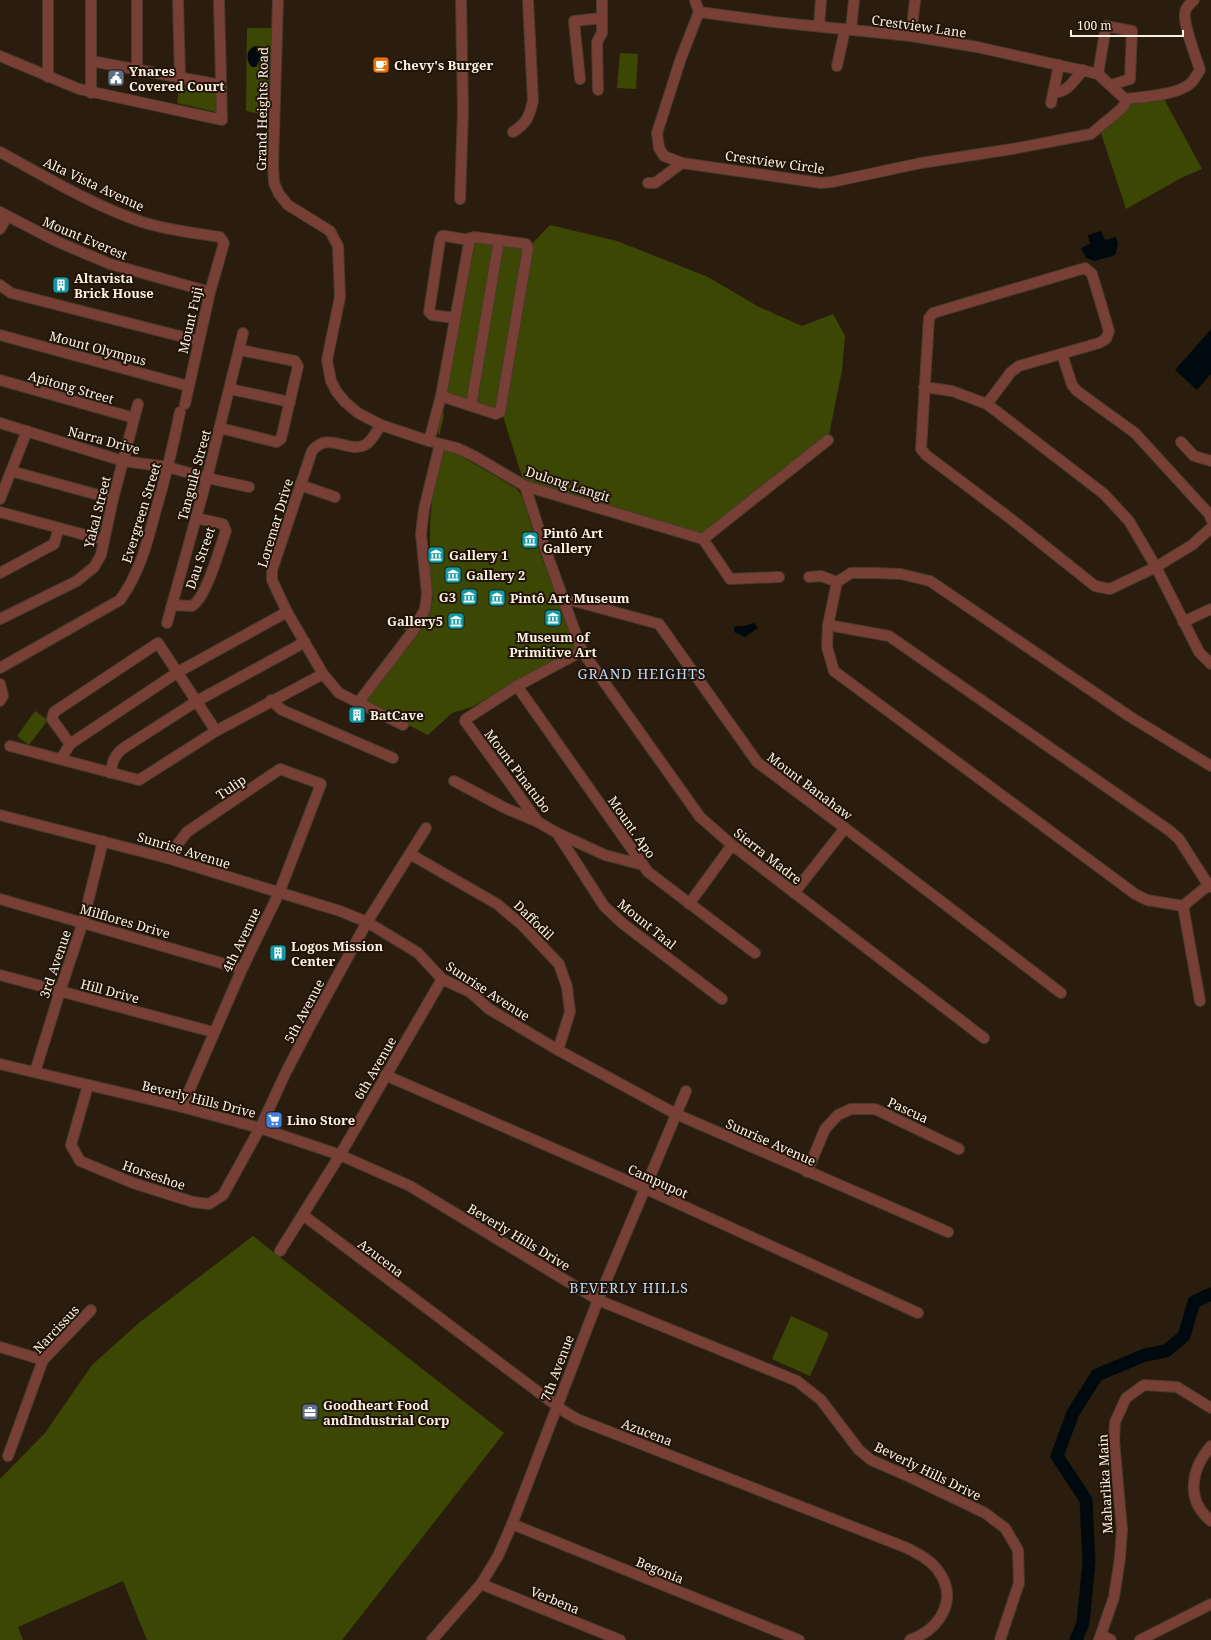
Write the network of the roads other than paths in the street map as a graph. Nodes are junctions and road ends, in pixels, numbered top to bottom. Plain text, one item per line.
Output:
1 (48, 0) edge
2 (91, 0) edge
3 (136, 0) edge
4 (178, 0) edge
5 (219, 0) edge
6 (278, 0) edge
7 (461, 0) edge
8 (528, 0) edge
9 (602, 0) edge
10 (695, 0) edge
11 (821, 0) edge
12 (854, 0) edge
13 (915, 0) edge
14 (1194, 0) edge
15 (699, 12) junction
16 (602, 18) junction
17 (819, 26) junction
18 (848, 30) junction
19 (911, 36) junction
20 (0, 56) edge
21 (91, 61) junction
22 (1059, 65) junction
23 (837, 66) dead end
24 (137, 69) junction
25 (1083, 70) junction
26 (1098, 74) junction
27 (48, 77) junction
28 (180, 77) junction
29 (580, 78) dead end
30 (221, 85) junction
31 (1111, 85) junction
32 (598, 90) dead end
33 (91, 92) junction
34 (1053, 92) junction
35 (1125, 99) junction
36 (1051, 103) dead end
37 (513, 132) dead end
38 (0, 152) edge
39 (682, 163) junction
40 (648, 183) dead end
41 (460, 199) dead end
42 (3, 215) edge
43 (0, 228) edge
44 (469, 240) junction
45 (500, 240) junction
46 (224, 243) joint
47 (0, 285) edge
48 (210, 292) junction
49 (455, 318) junction
50 (243, 332) dead end
51 (0, 335) edge
52 (199, 342) junction
53 (240, 350) junction
54 (1062, 354) junction
55 (0, 380) edge
56 (188, 386) junction
57 (924, 387) junction
58 (230, 389) junction
59 (441, 396) junction
60 (290, 402) junction
61 (138, 404) dead end
62 (987, 404) junction
63 (471, 406) junction
64 (183, 408) joint
65 (134, 418) junction
66 (0, 423) edge
67 (381, 425) junction
68 (220, 428) junction
69 (26, 431) junction
70 (828, 440) dead end
71 (429, 441) junction
72 (1181, 442) dead end
73 (440, 444) junction
74 (123, 461) junction
75 (1211, 461) edge
76 (168, 467) junction
77 (11, 470) junction
78 (207, 478) junction
79 (300, 485) junction
80 (525, 486) junction
81 (249, 487) dead end
82 (335, 497) dead end
83 (0, 499) edge
84 (113, 499) junction
85 (0, 512) edge
86 (196, 518) junction
87 (1211, 519) edge
88 (59, 528) junction
89 (1211, 528) edge
90 (703, 539) junction
91 (104, 540) junction
92 (1156, 567) junction
93 (0, 573) edge
94 (809, 576) dead end
95 (779, 577) dead end
96 (837, 582) junction
97 (563, 598) junction
98 (172, 605) junction
99 (1211, 609) edge
100 (287, 612) junction
101 (0, 619) edge
102 (1183, 622) junction
103 (167, 623) dead end
104 (828, 626) junction
105 (305, 642) junction
106 (582, 651) junction
107 (1211, 664) edge
108 (0, 668) edge
109 (178, 672) junction
110 (323, 674) junction
111 (0, 684) edge
112 (518, 686) junction
113 (271, 700) junction
114 (0, 701) edge
115 (197, 701) junction
116 (358, 703) junction
117 (403, 725) dead end
118 (216, 731) junction
119 (70, 744) junction
120 (10, 746) dead end
121 (393, 758) dead end
122 (62, 759) junction
123 (1211, 766) edge
124 (112, 773) junction
125 (454, 781) dead end
126 (320, 784) joint
127 (0, 815) edge
128 (538, 822) junction
129 (426, 828) dead end
130 (846, 828) junction
131 (557, 833) junction
132 (103, 841) junction
133 (732, 845) junction
134 (410, 854) junction
135 (167, 858) junction
136 (643, 865) junction
137 (1210, 886) edge
138 (279, 893) junction
139 (794, 893) junction
140 (0, 899) edge
141 (689, 904) junction
142 (1183, 906) junction
143 (83, 922) junction
144 (367, 922) junction
145 (755, 953) dead end
146 (242, 969) junction
147 (0, 976) edge
148 (442, 980) junction
149 (60, 991) junction
150 (1061, 993) dead end
151 (722, 999) dead end
152 (1200, 1002) dead end
153 (213, 1032) junction
154 (984, 1038) dead end
155 (558, 1050) junction
156 (0, 1064) edge
157 (35, 1072) junction
158 (385, 1075) junction
159 (88, 1085) junction
160 (686, 1091) dead end
161 (182, 1107) junction
162 (676, 1114) junction
163 (260, 1128) junction
164 (960, 1149) dead end
165 (340, 1155) junction
166 (807, 1172) junction
167 (644, 1188) junction
168 (303, 1215) junction
169 (948, 1232) dead end
170 (280, 1251) dead end
171 (598, 1300) junction
172 (92, 1310) dead end
173 (918, 1313) dead end
174 (0, 1347) edge
175 (43, 1360) junction
176 (556, 1406) junction
177 (1211, 1408) edge
178 (1211, 1446) edge
179 (8, 1456) dead end
180 (1211, 1521) edge
181 (512, 1524) junction
182 (481, 1584) junction
183 (1211, 1604) edge
184 (1104, 1638) edge
185 (432, 1640) edge
186 (620, 1640) edge
187 (799, 1640) edge
188 (910, 1640) edge
189 (1000, 1640) edge
190 (1140, 1640) edge

1 - 27 street
2 - 21 street
3 - 24 street
4 - 28 street
5 - 30 street
6 - 67 street, Grand Heights Road
7 - 41 street
8 - 37 street
9 - 16 street
10 - 15 street
11 - 17 street
12 - 18 street
13 - 19 street
14 - 35 street
15 - 17 street, Crestview Lane
15 - 39 street, Crestview Circle
16 - 29 street
16 - 32 street
17 - 18 street, Crestview Lane
18 - 19 street, Crestview Lane
18 - 23 street
19 - 22 street, Crestview Lane
20 - 27 street
21 - 24 street
21 - 33 street
22 - 25 street, Crestview Lane
22 - 34 street
24 - 28 street
25 - 26 street, Crestview Lane
25 - 34 street
26 - 31 street, Crestview Lane
26 - 31 street
27 - 33 street
28 - 30 street
30 - 33 street
31 - 35 street, Crestview Lane
34 - 36 street
35 - 39 street, Crestview Circle
38 - 46 street, Alta Vista Avenue
39 - 40 street
42 - 43 street
42 - 48 street, Mount Everest
44 - 45 street
44 - 49 street
44 - 49 street
45 - 63 street
45 - 63 street
46 - 48 street, Mount Fuji
47 - 52 street
48 - 52 street, Mount Fuji
49 - 59 street
50 - 53 street, Tanguile Street
51 - 56 street, Mount Olympus
52 - 56 street, Mount Fuji
53 - 58 street, Tanguile Street
53 - 60 street
54 - 57 street
54 - 62 street
54 - 87 street
55 - 65 street, Apitong Street
56 - 64 street, Mount Fuji
57 - 62 street
57 - 92 street
58 - 60 street
58 - 68 street, Tanguile Street
59 - 63 street
59 - 71 street
60 - 68 street
61 - 65 street, Yakal Street
62 - 92 street
64 - 76 street, Evergreen Street
65 - 74 street, Yakal Street
66 - 69 street, Narra Drive
67 - 71 street, Grand Heights Road
67 - 79 street, Loremar Drive
68 - 78 street, Tanguile Street
69 - 74 street, Narra Drive
69 - 77 street
70 - 90 street
71 - 73 street, Dulong Langit
72 - 75 street
73 - 80 street, Dulong Langit
73 - 116 street
74 - 76 street, Narra Drive
74 - 84 street, Yakal Street
76 - 78 street, Narra Drive
76 - 108 street, Evergreen Street
77 - 83 street
77 - 84 street
78 - 81 street, Narra Drive
78 - 86 street, Tanguile Street
79 - 82 street
79 - 100 street, Loremar Drive
80 - 90 street, Dulong Langit
80 - 97 street, Sierra Madre
84 - 91 street, Yakal Street
85 - 88 street
86 - 98 street, Tanguile Street
86 - 98 street, Dau Street
88 - 91 street
88 - 93 street
89 - 92 street
90 - 95 street
91 - 101 street, Yakal Street
92 - 102 street
94 - 96 street
96 - 104 street
96 - 123 street
97 - 106 street, Sierra Madre
97 - 130 street, Mount Banahaw
98 - 103 street, Tanguile Street
99 - 102 street
100 - 105 street, Loremar Drive
100 - 109 street
102 - 107 street
104 - 137 street
104 - 142 street
105 - 110 street, Loremar Drive
105 - 115 street
106 - 112 street
106 - 133 street, Sierra Madre
109 - 115 street
109 - 119 street
109 - 119 street
110 - 113 street
110 - 116 street, Loremar Drive
111 - 114 street
112 - 128 street, Mount Pinatubo
112 - 136 street, Mount. Apo
113 - 118 street
113 - 121 street
115 - 118 street
115 - 124 street
116 - 117 street, Loremar Drive
118 - 124 street
119 - 122 street
120 - 122 street
122 - 124 street
125 - 128 street
126 - 135 street, Tulip
126 - 138 street, 4th Avenue
127 - 132 street, Sunrise Avenue
128 - 131 street, Mount Pinatubo
129 - 134 street, 5th Avenue
130 - 139 street
130 - 150 street, Mount Banahaw
131 - 136 street, Mount Pinatubo
131 - 151 street, Mount Taal
132 - 135 street, Sunrise Avenue
132 - 143 street, 3rd Avenue
133 - 139 street, Sierra Madre
133 - 141 street
134 - 144 street, 5th Avenue
134 - 155 street, Daffodil
135 - 138 street, Sunrise Avenue
136 - 141 street, Mount. Apo
137 - 142 street
138 - 144 street, Sunrise Avenue
138 - 146 street, 4th Avenue
139 - 154 street, Sierra Madre
140 - 143 street, Milflores Drive
141 - 145 street, Mount. Apo
142 - 152 street
143 - 146 street, Milflores Drive
143 - 149 street, 3rd Avenue
144 - 148 street, Sunrise Avenue
144 - 163 street, 5th Avenue
146 - 153 street, 4th Avenue
147 - 149 street, Hill Drive
148 - 155 street, Sunrise Avenue
148 - 158 street, 6th Avenue
149 - 153 street, Hill Drive
149 - 157 street, 3rd Avenue
153 - 161 street, 4th Avenue
155 - 162 street, Sunrise Avenue
156 - 157 street, Beverly Hills Drive
157 - 159 street, Beverly Hills Drive
158 - 165 street, 6th Avenue
158 - 167 street, Campupot
159 - 161 street, Beverly Hills Drive
159 - 163 street, Horseshoe
160 - 162 street, 7th Avenue
161 - 163 street, Beverly Hills Drive
162 - 166 street, Sunrise Avenue
162 - 167 street, 7th Avenue
163 - 165 street, Beverly Hills Drive
164 - 166 street, Pascua
165 - 168 street, 6th Avenue
165 - 171 street, Beverly Hills Drive
166 - 169 street, Sunrise Avenue
167 - 171 street, 7th Avenue
167 - 173 street, Campupot
168 - 170 street, 6th Avenue
168 - 176 street, Azucena
171 - 176 street, 7th Avenue
171 - 189 street, Beverly Hills Drive
172 - 175 street, Narcissus
174 - 175 street
175 - 179 street, Narcissus
176 - 181 street, 7th Avenue
176 - 188 street, Azucena
177 - 184 street, Maharlika Main
178 - 180 street
181 - 182 street, 7th Avenue
181 - 187 street, Begonia
182 - 185 street, 7th Avenue
182 - 186 street, Verbena
183 - 190 street

